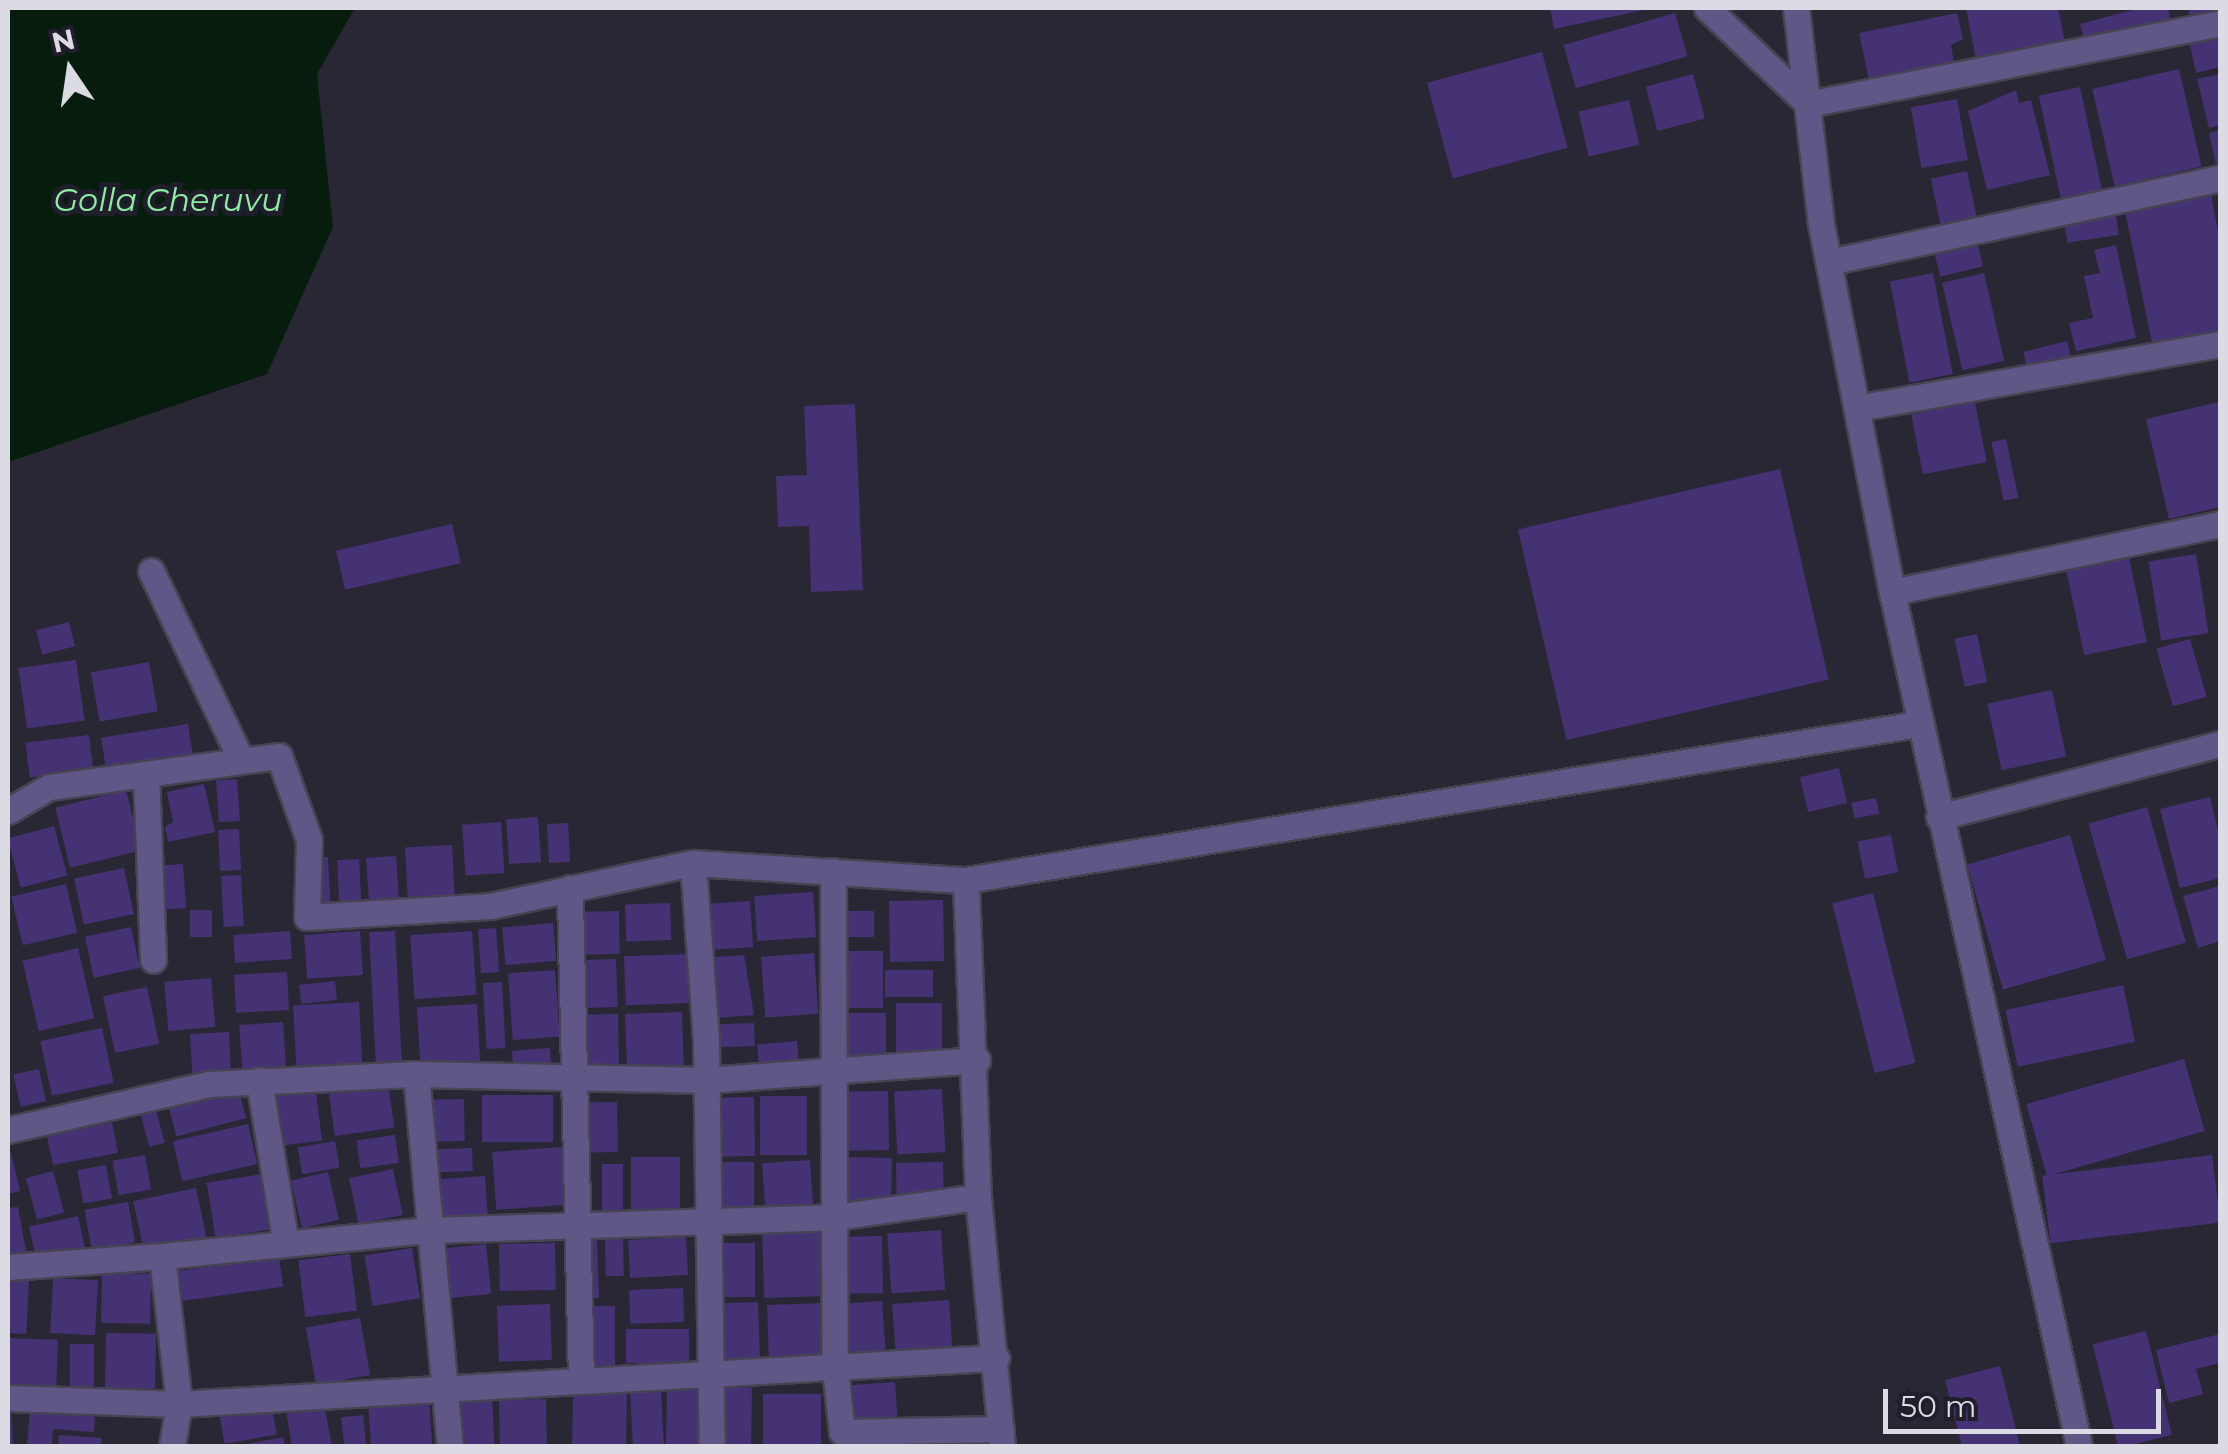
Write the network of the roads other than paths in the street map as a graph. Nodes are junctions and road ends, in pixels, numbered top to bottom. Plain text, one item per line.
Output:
1 (1707, 8) edge
2 (1796, 8) edge
3 (2220, 23) edge
4 (1808, 104) junction
5 (2220, 178) edge
6 (1829, 262) junction
7 (2220, 344) edge
8 (1857, 408) junction
9 (2220, 524) edge
10 (151, 571) dead end
11 (1892, 592) junction
12 (1918, 724) junction
13 (2220, 744) edge
14 (241, 760) junction
15 (146, 774) junction
16 (8, 811) edge
17 (1939, 817) junction
18 (692, 863) junction
19 (834, 871) junction
20 (966, 880) junction
21 (570, 888) junction
22 (152, 960) dead end
23 (977, 1060) junction
24 (835, 1070) junction
25 (416, 1074) junction
26 (576, 1076) junction
27 (259, 1080) junction
28 (706, 1080) junction
29 (8, 1130) edge
30 (978, 1196) junction
31 (835, 1217) junction
32 (705, 1220) junction
33 (576, 1225) junction
34 (429, 1230) junction
35 (286, 1244) junction
36 (162, 1256) junction
37 (8, 1267) edge
38 (996, 1358) junction
39 (835, 1369) junction
40 (710, 1378) junction
41 (581, 1381) junction
42 (447, 1388) junction
43 (8, 1398) edge
44 (179, 1404) junction
45 (1002, 1438) edge
46 (172, 1446) edge
47 (450, 1446) edge
48 (712, 1446) edge
49 (2080, 1446) edge

1 - 4 street
2 - 4 street
3 - 4 street
4 - 6 street
5 - 6 street
6 - 8 street
7 - 8 street
8 - 11 street
9 - 11 street
10 - 14 street
11 - 12 street
12 - 17 street
12 - 20 street
13 - 17 street
14 - 15 street
14 - 21 street
15 - 16 street
15 - 22 street
17 - 49 street
18 - 19 street
18 - 21 street
18 - 28 street
19 - 20 street
19 - 24 street
20 - 23 street
21 - 26 street
23 - 24 street
23 - 30 street
24 - 28 street
24 - 31 street
25 - 26 street
25 - 27 street
25 - 34 street
26 - 28 street
26 - 33 street
27 - 29 street
27 - 35 street
28 - 32 street
30 - 31 street
30 - 38 street
31 - 32 street
31 - 39 street
32 - 33 street
32 - 40 street
33 - 34 street
33 - 41 street
34 - 35 street
34 - 42 street
35 - 36 street
36 - 37 street
36 - 44 street
38 - 39 street
38 - 45 street
39 - 40 street
39 - 45 street
40 - 41 street
40 - 48 street
41 - 42 street
42 - 44 street
42 - 47 street
43 - 44 street
44 - 46 street

